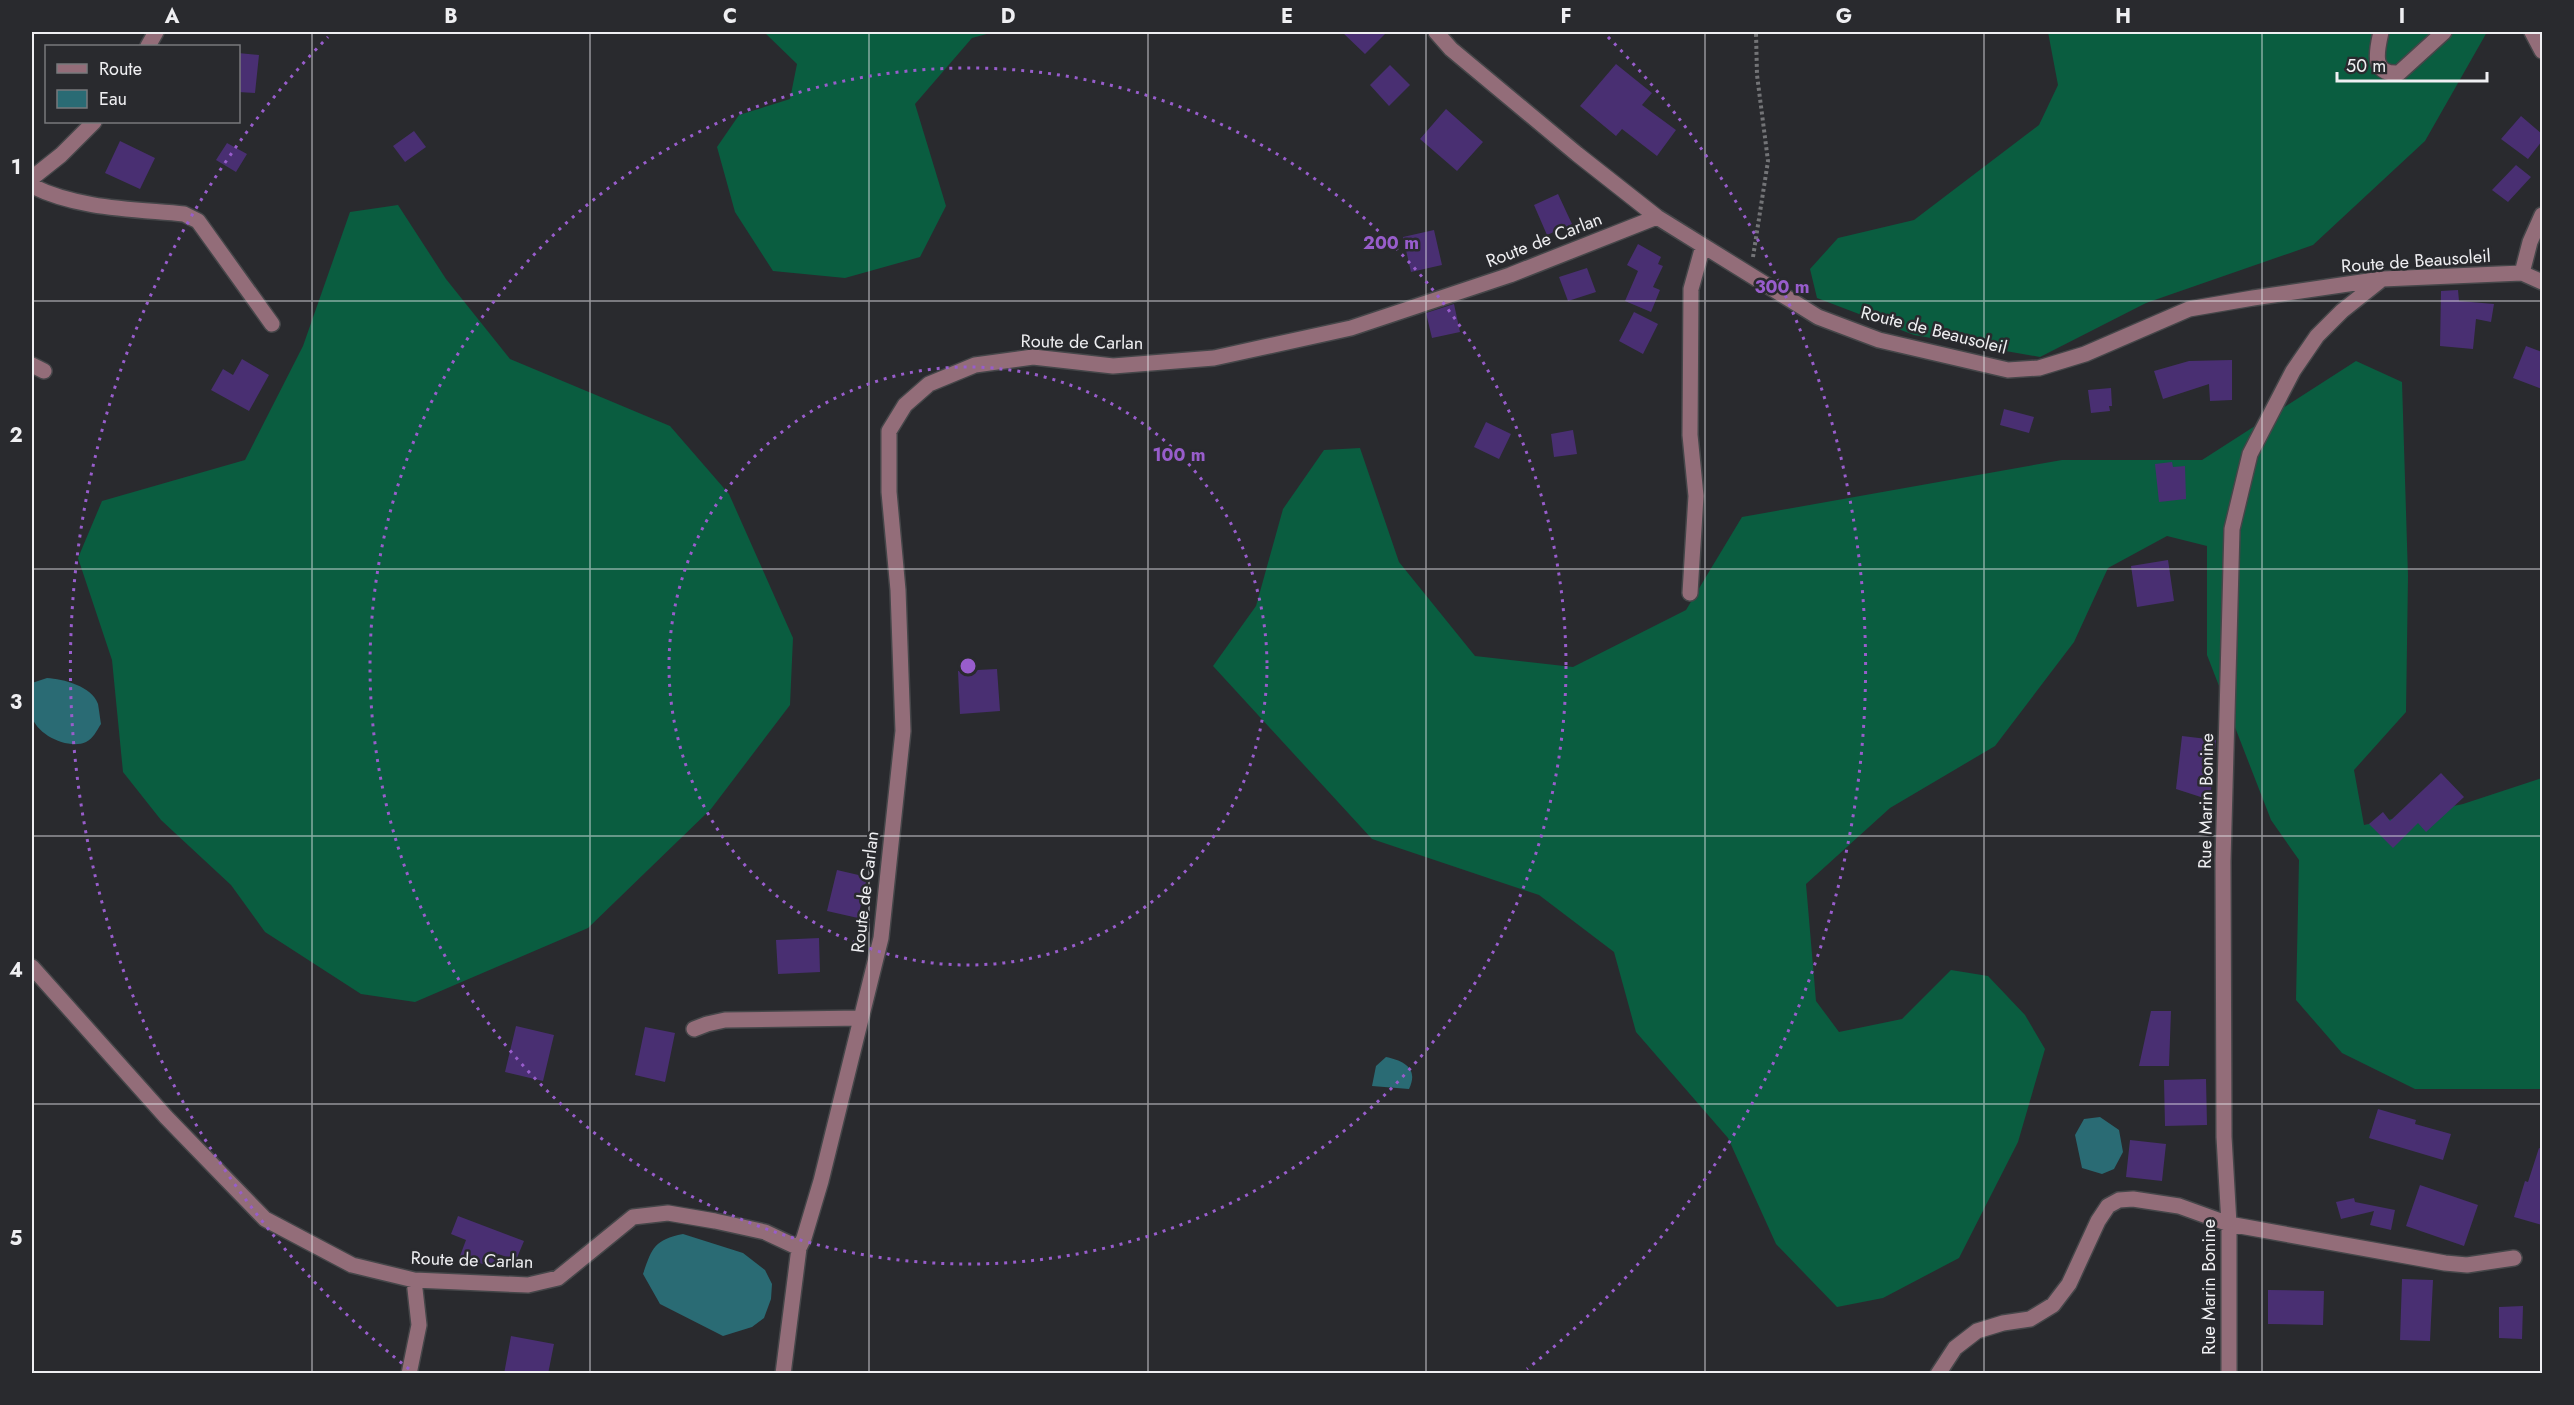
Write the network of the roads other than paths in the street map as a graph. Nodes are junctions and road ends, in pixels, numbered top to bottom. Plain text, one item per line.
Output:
1 (1436, 32) edge
2 (2381, 32) edge
3 (2444, 32) edge
4 (2532, 32) edge
5 (2542, 51) edge
6 (93, 123) edge
7 (32, 178) edge
8 (32, 186) edge
9 (2542, 215) edge
10 (1657, 217) junction
11 (1703, 246) junction
12 (2522, 273) junction
13 (2382, 279) junction
14 (2542, 282) edge
15 (272, 324) dead end
16 (1690, 593) dead end
17 (32, 968) edge
18 (861, 1018) junction
19 (694, 1029) dead end
20 (2229, 1224) junction
21 (799, 1248) junction
22 (2514, 1258) dead end
23 (414, 1280) junction
24 (409, 1374) edge
25 (783, 1374) edge
26 (1938, 1374) edge
27 (2229, 1374) edge

1 - 10 street, Route de Beausoleil
2 - 3 street
4 - 5 street
6 - 7 street
8 - 15 street
9 - 12 street
10 - 11 street, Route de Beausoleil
10 - 18 street, Route de Carlan
11 - 13 street, Route de Beausoleil
11 - 16 street
12 - 13 street, Route de Beausoleil
12 - 14 street, Route de Beausoleil
13 - 20 street, Rue Marin Bonine
17 - 23 street, Route de Carlan
18 - 19 street
18 - 21 street, Route de Carlan
20 - 22 street
20 - 26 street
20 - 27 street, Rue Marin Bonine
21 - 23 street, Route de Carlan
21 - 25 street
23 - 24 street

